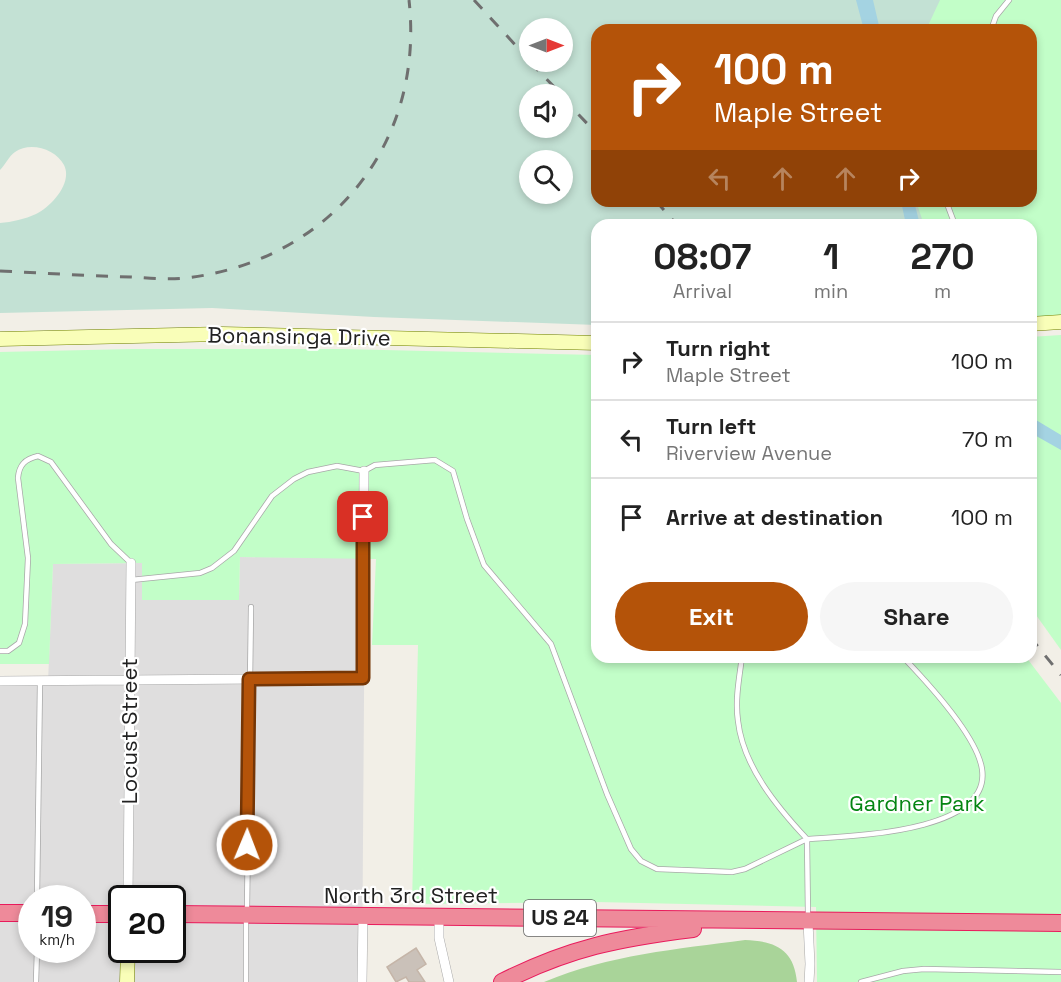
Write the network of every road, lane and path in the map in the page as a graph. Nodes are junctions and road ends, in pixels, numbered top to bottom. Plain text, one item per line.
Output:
1 (1009, 0) edge
2 (993, 24) edge
3 (1061, 322) edge
4 (1037, 324) edge
5 (0, 339) edge
6 (591, 343) edge
7 (364, 471) junction
8 (131, 563) joint
9 (131, 580) junction
10 (251, 607) dead end
11 (0, 651) edge
12 (741, 663) edge
13 (908, 663) edge
14 (249, 679) junction
15 (129, 680) junction
16 (0, 681) edge
17 (40, 682) junction
18 (807, 839) junction
19 (37, 885) edge
20 (128, 885) edge
21 (0, 913) edge
22 (18, 914) edge
23 (186, 914) edge
24 (246, 916) junction
25 (363, 917) junction
26 (439, 917) junction
27 (757, 922) junction
28 (808, 922) junction
29 (1061, 923) edge
30 (37, 963) edge
31 (128, 963) edge
32 (1061, 972) edge
33 (36, 982) edge
34 (127, 982) edge
35 (246, 982) edge
36 (362, 982) edge
37 (449, 982) edge
38 (502, 982) edge
39 (809, 982) edge
40 (861, 982) edge

1 - 2 lane
3 - 4 street
5 - 6 street, Bonansinga Drive
7 - 9 lane
7 - 14 street
7 - 18 lane
8 - 9 street, Locust Street
8 - 11 lane
9 - 15 street, Locust Street
10 - 14 lane
12 - 18 lane
13 - 18 lane
14 - 15 street
14 - 24 lane
15 - 17 street
15 - 20 street, Locust Street
16 - 17 street
17 - 19 lane
18 - 28 lane
21 - 22 highway
23 - 24 highway, North 3rd Street / US 24
24 - 25 highway, North 3rd Street / US 24
24 - 35 lane
25 - 26 highway, North 3rd Street / US 24
25 - 36 street
26 - 27 highway, North 3rd Street / US 24
26 - 37 street
27 - 28 highway, US 24
27 - 38 highway, US 24
28 - 29 highway, US 24
28 - 39 street
30 - 33 lane
31 - 34 street
32 - 40 lane

